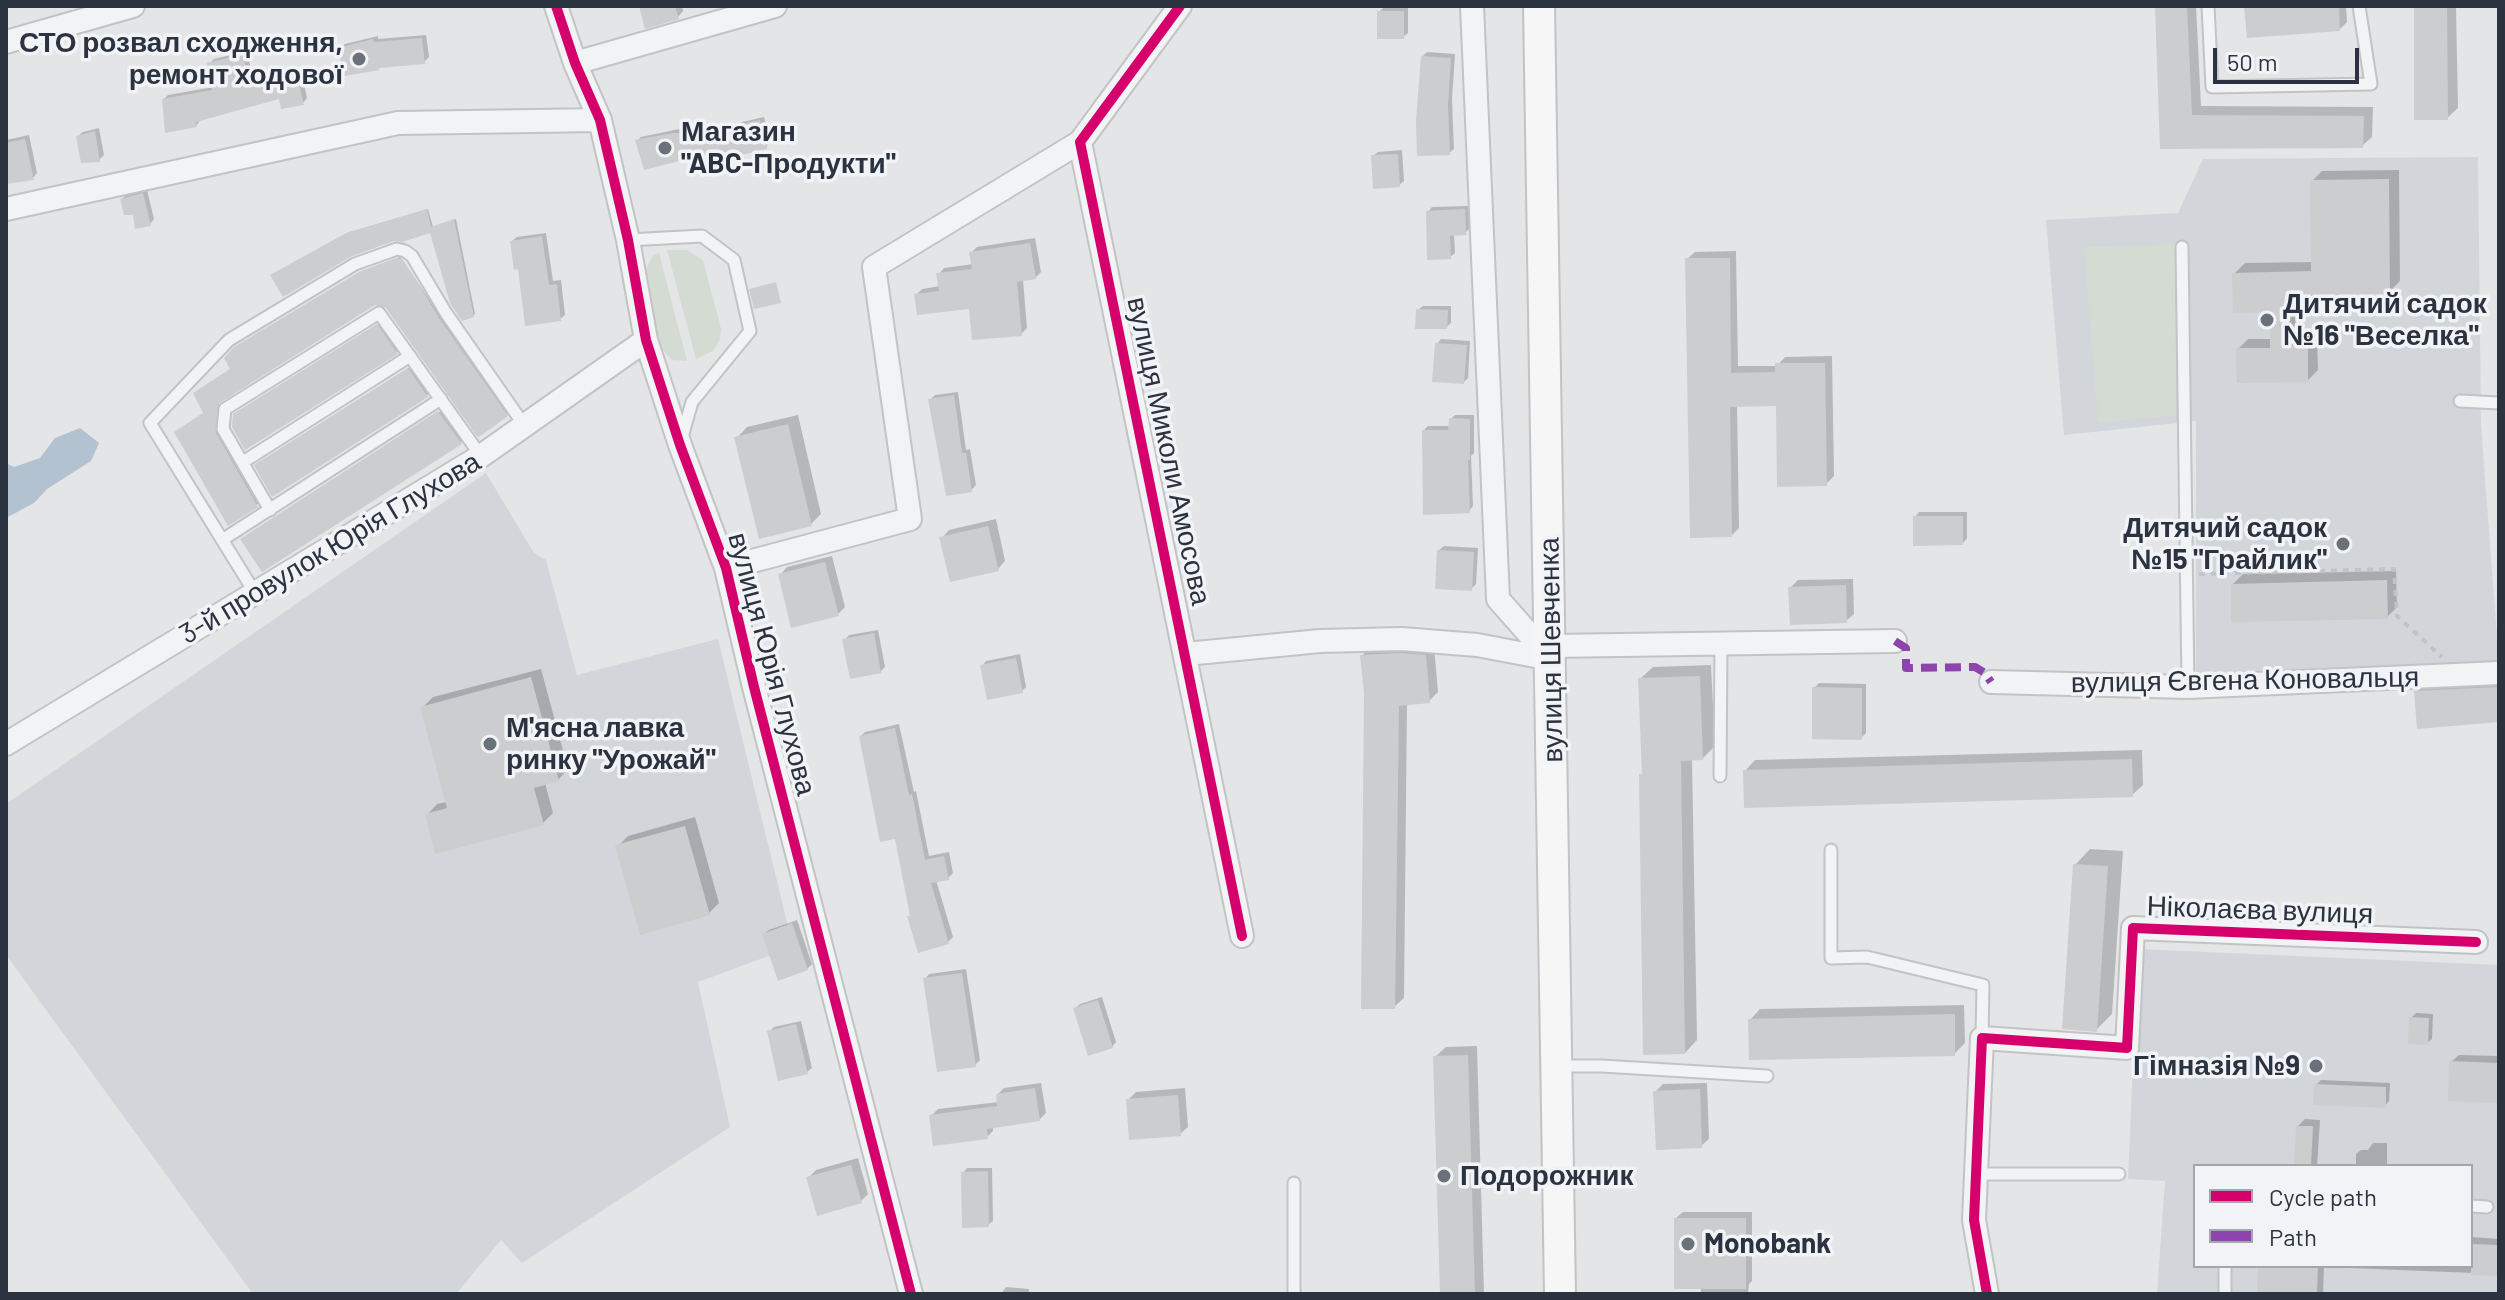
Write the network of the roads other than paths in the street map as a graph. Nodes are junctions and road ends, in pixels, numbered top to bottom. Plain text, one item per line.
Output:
1 (133, 6) edge
2 (556, 6) edge
3 (775, 6) edge
4 (1180, 6) edge
5 (1472, 6) edge
6 (1539, 6) edge
7 (2208, 6) edge
8 (2359, 6) edge
9 (6, 42) edge
10 (575, 63) junction
11 (600, 120) junction
12 (1080, 142) junction
13 (6, 209) edge
14 (628, 240) junction
15 (2182, 247) dead end
16 (646, 340) junction
17 (410, 356) junction
18 (441, 399) junction
19 (2460, 401) dead end
20 (2499, 403) edge
21 (524, 425) junction
22 (680, 445) junction
23 (481, 456) junction
24 (243, 462) junction
25 (270, 510) junction
26 (222, 540) junction
27 (726, 568) junction
28 (255, 593) junction
29 (1895, 641) dead end
30 (1721, 645) junction
31 (1551, 653) junction
32 (1186, 654) junction
33 (2499, 673) edge
34 (1991, 682) dead end
35 (2188, 687) junction
36 (6, 744) edge
37 (1720, 776) dead end
38 (1831, 850) dead end
39 (1242, 936) dead end
40 (2476, 942) dead end
41 (1982, 1038) junction
42 (1558, 1066) junction
43 (1767, 1076) dead end
44 (1976, 1174) junction
45 (2119, 1174) dead end
46 (1294, 1183) dead end
47 (2473, 1206) edge
48 (2487, 1207) dead end
49 (2225, 1268) edge
50 (911, 1294) edge
51 (1294, 1294) edge
52 (1560, 1294) edge
53 (1987, 1294) edge
54 (2225, 1294) edge

1 - 9 street
2 - 10 street, вулиця Юрія Глухова
3 - 10 street
4 - 12 street
5 - 31 street
6 - 31 main road, вулиця Шевченка
7 - 8 lane
10 - 11 street, вулиця Юрія Глухова
11 - 13 street
11 - 14 street, вулиця Юрія Глухова
12 - 27 street, вулиця Юрія Глухова
12 - 32 street, вулиця Миколи Амосова
14 - 16 street, вулиця Юрія Глухова
14 - 22 lane
15 - 35 lane
16 - 21 street, 3-й провулок Юрія Глухова
16 - 22 street, вулиця Юрія Глухова
17 - 18 lane
17 - 24 lane
17 - 24 lane
18 - 23 lane
18 - 25 lane
19 - 20 lane
21 - 23 street, 3-й провулок Юрія Глухова
21 - 26 lane
22 - 27 street, вулиця Юрія Глухова
23 - 28 street, 3-й провулок Юрія Глухова
24 - 25 lane
25 - 26 lane
26 - 28 lane
27 - 50 street, вулиця Юрія Глухова
28 - 36 street, 3-й провулок Юрія Глухова
29 - 30 street
30 - 31 street
30 - 37 lane
31 - 32 street
31 - 42 main road, вулиця Шевченка
32 - 39 street, вулиця Миколи Амосова
33 - 35 street, вулиця Євгена Коновальця
34 - 35 street, вулиця Євгена Коновальця
38 - 41 lane
40 - 41 street, Ніколаєва вулиця
41 - 44 street
42 - 43 lane
42 - 52 main road, вулиця Шевченка
44 - 45 lane
44 - 53 street
46 - 51 lane
47 - 48 lane
49 - 54 lane

